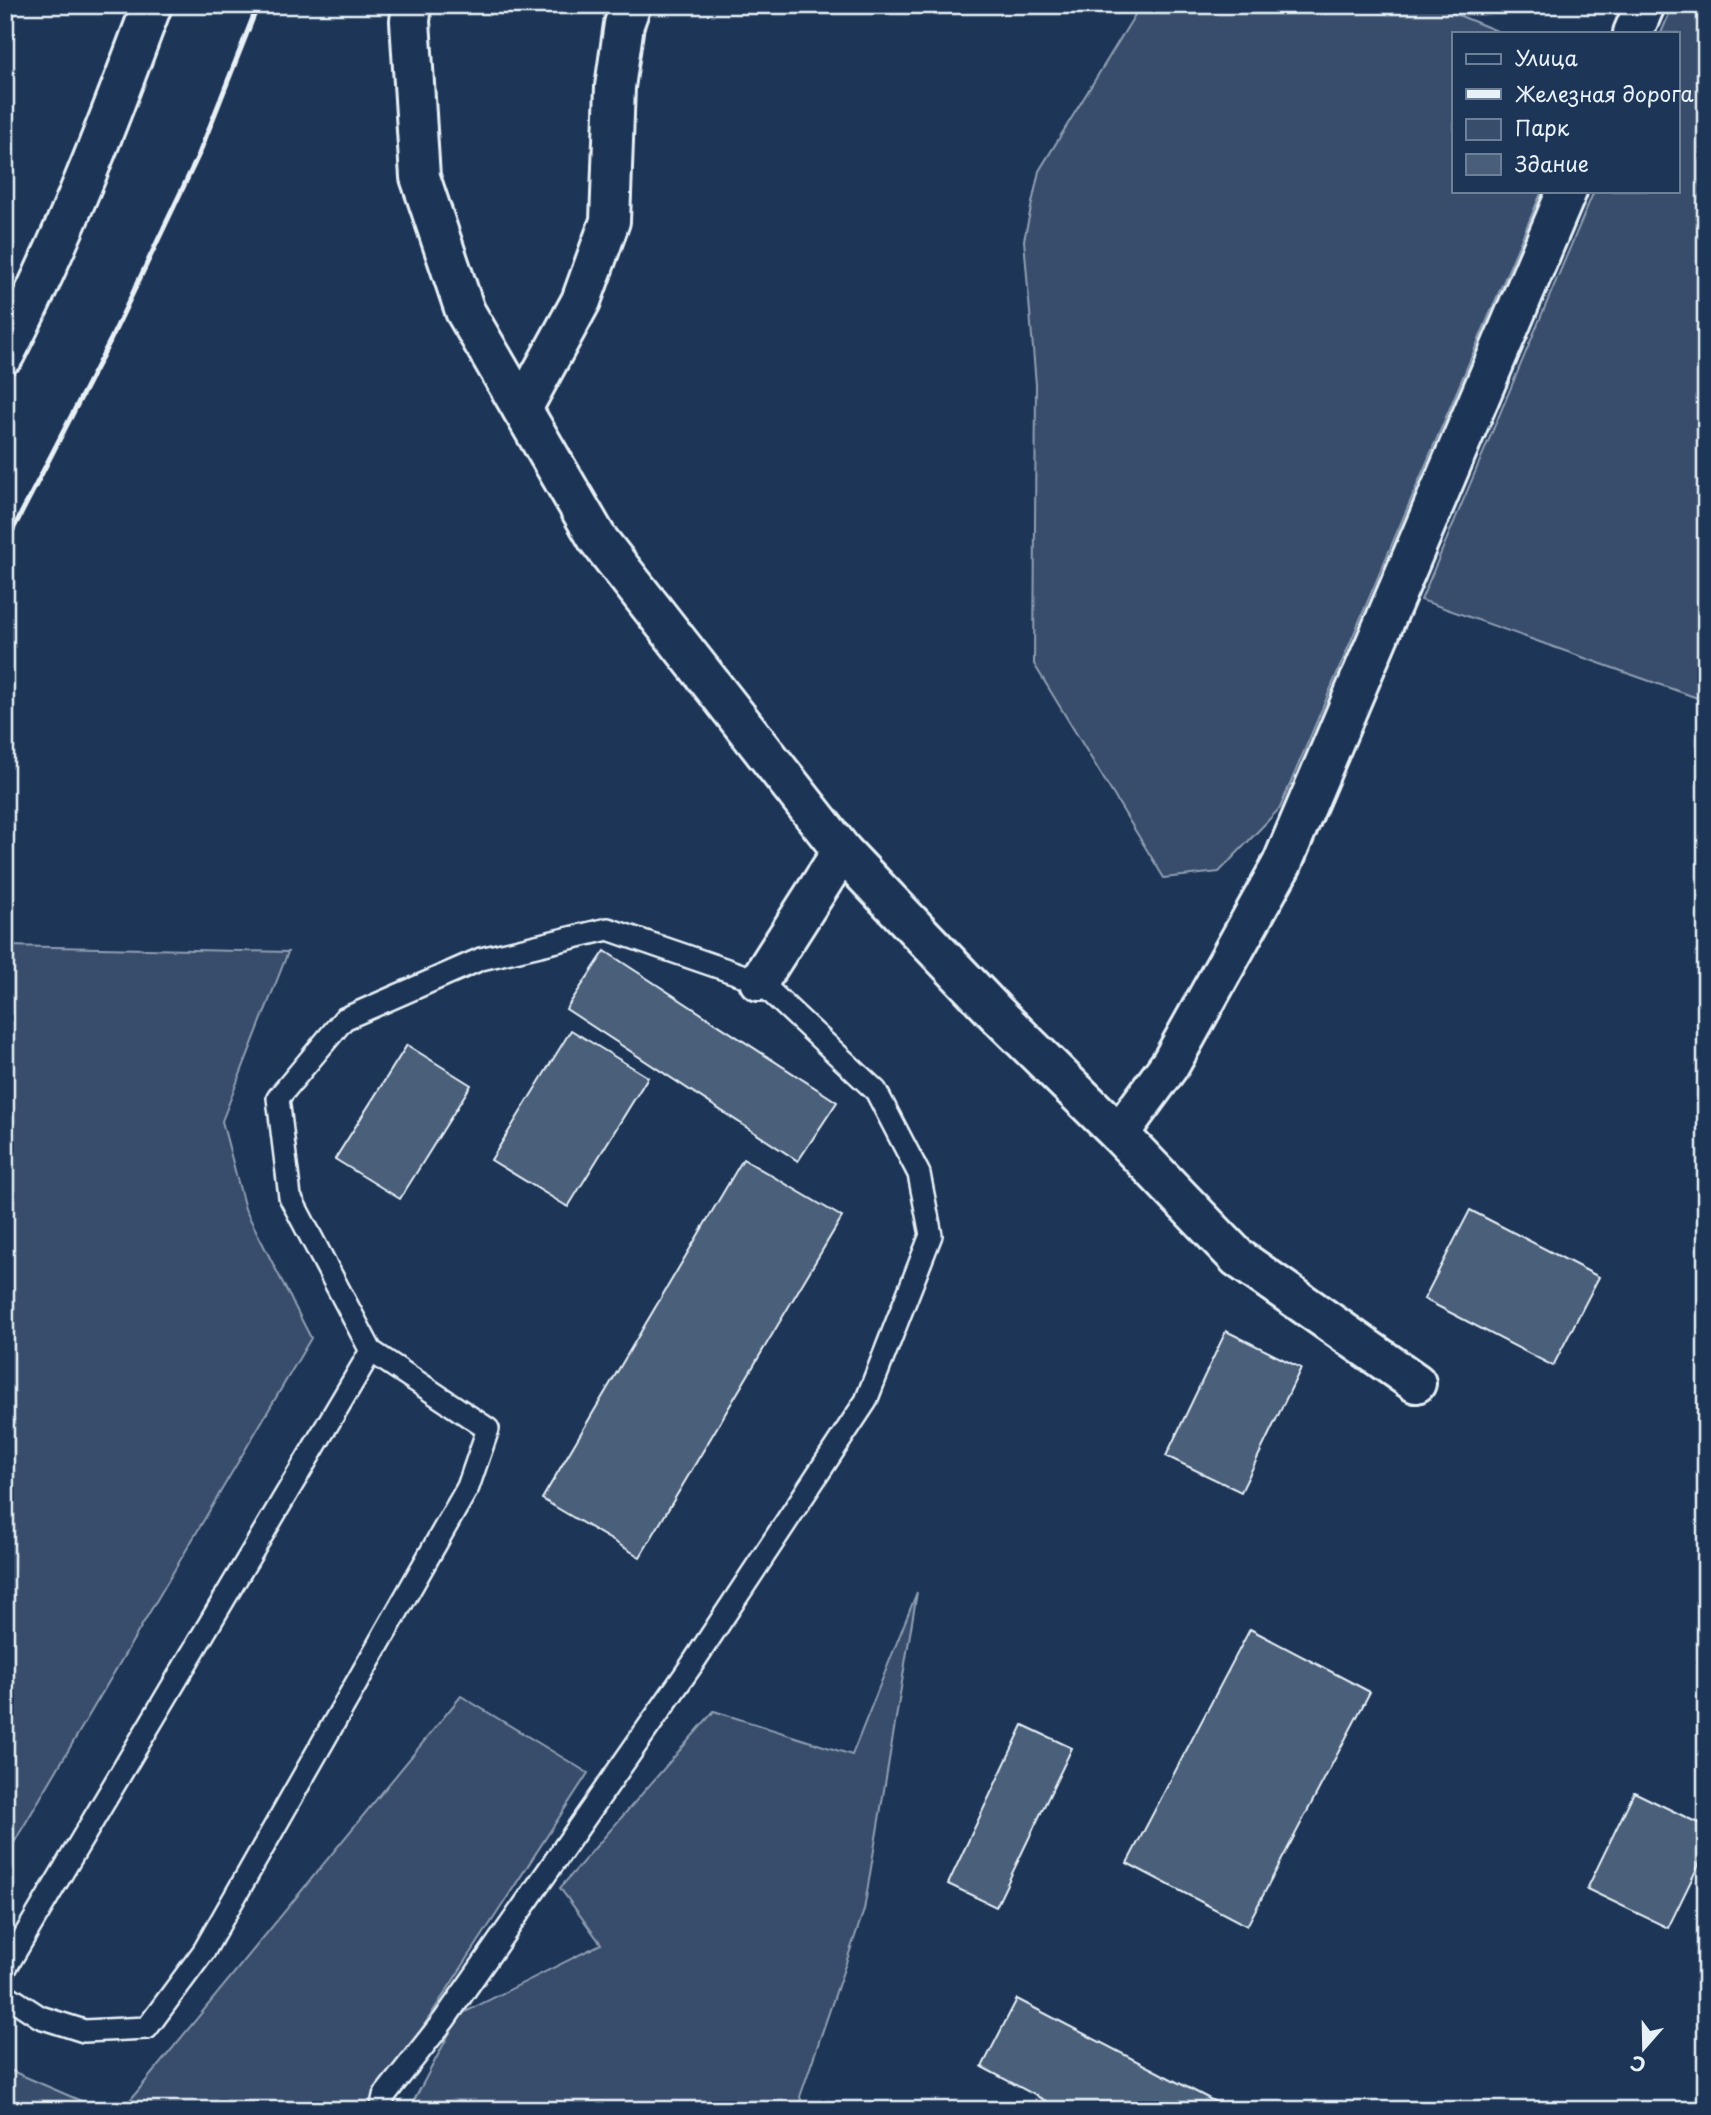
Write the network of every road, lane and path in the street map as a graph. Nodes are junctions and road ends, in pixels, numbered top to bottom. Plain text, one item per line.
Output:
1 (152, 5) edge
2 (412, 5) edge
3 (631, 5) edge
4 (1645, 5) edge
5 (1633, 32) edge
6 (1567, 192) edge
7 (5, 355) edge
8 (522, 409) junction
9 (842, 851) junction
10 (759, 981) junction
11 (1119, 1134) junction
12 (371, 1351) junction
13 (1416, 1383) dead end
14 (5, 1969) edge
15 (5, 1994) edge
16 (381, 2110) edge

1 - 7 street
2 - 8 street
3 - 8 street
4 - 5 street
6 - 11 street
8 - 9 street
9 - 10 street
9 - 11 street
10 - 12 lane
10 - 16 lane
11 - 13 street
12 - 14 lane
12 - 15 lane

